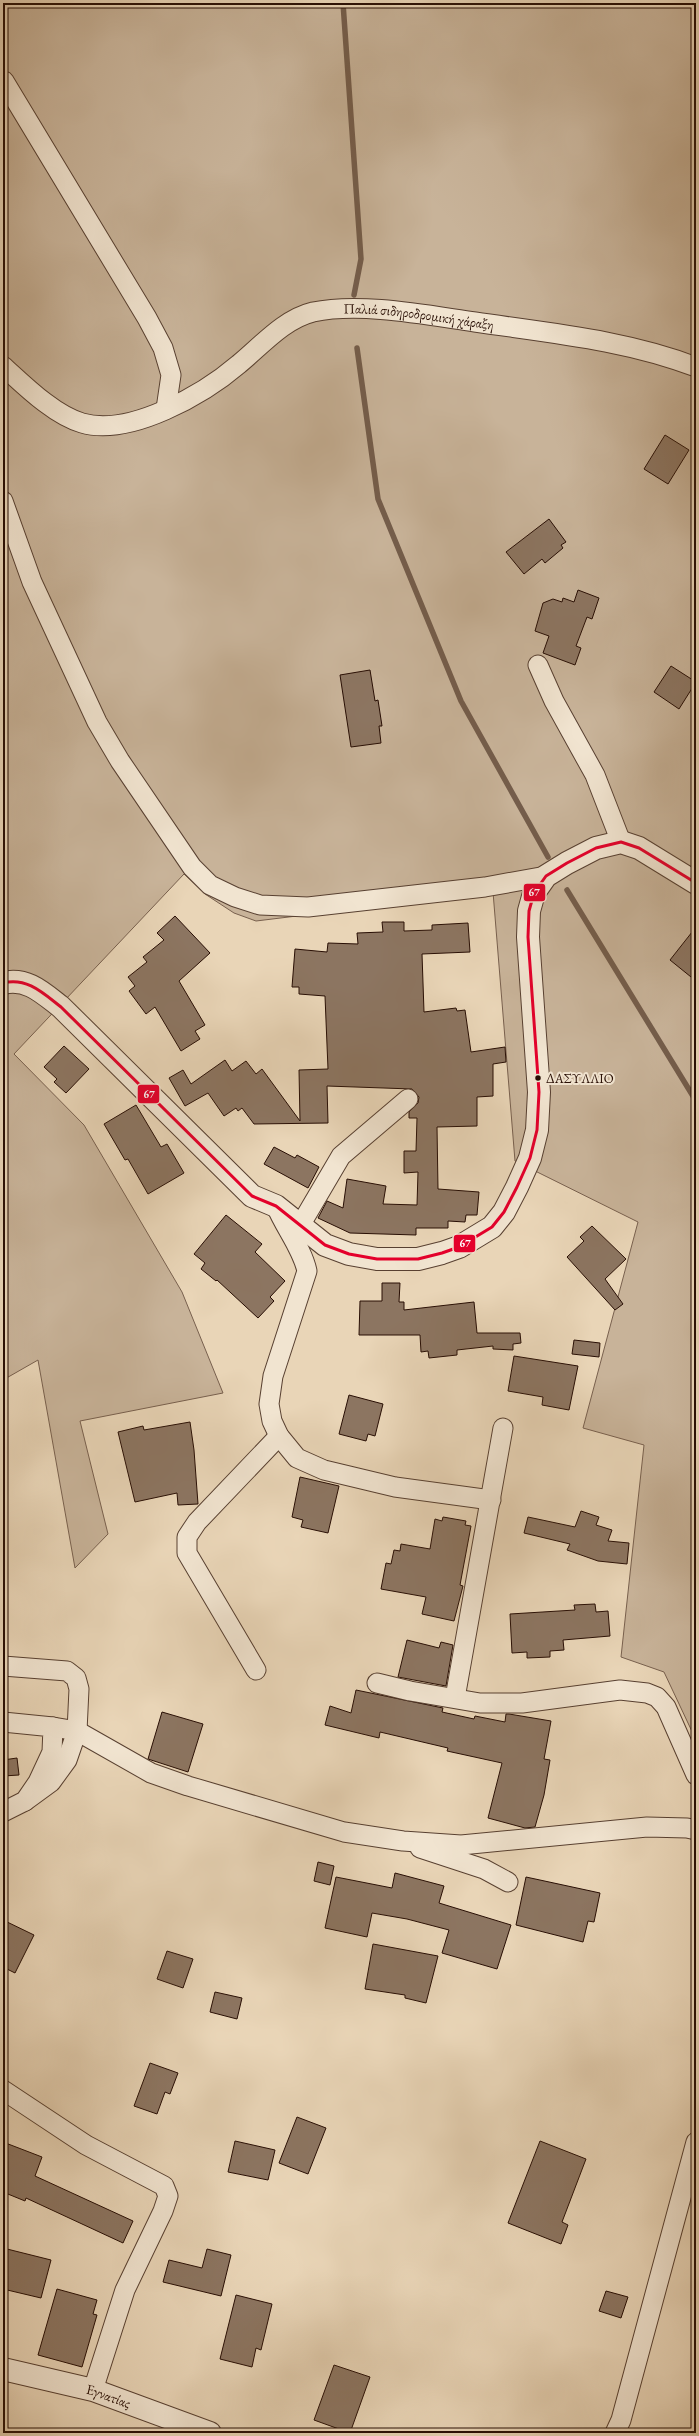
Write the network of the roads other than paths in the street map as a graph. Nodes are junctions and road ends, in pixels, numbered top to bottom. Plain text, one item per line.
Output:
1 (4, 81) dead end
2 (3, 366) edge
3 (696, 367) edge
4 (166, 409) junction
5 (3, 501) edge
6 (538, 664) dead end
7 (620, 842) junction
8 (546, 876) junction
9 (696, 883) edge
10 (3, 983) edge
11 (408, 1098) dead end
12 (276, 1206) junction
13 (301, 1224) junction
14 (503, 1428) dead end
15 (279, 1436) junction
16 (490, 1500) junction
17 (3, 1666) edge
18 (256, 1670) dead end
19 (377, 1683) dead end
20 (455, 1698) junction
21 (3, 1722) edge
22 (53, 1727) junction
23 (77, 1731) junction
24 (696, 1775) edge
25 (25, 1801) junction
26 (3, 1812) edge
27 (696, 1830) edge
28 (403, 1841) junction
29 (508, 1882) dead end
30 (3, 2090) edge
31 (696, 2142) edge
32 (3, 2370) edge
33 (93, 2390) junction
34 (210, 2433) edge
35 (615, 2433) edge

1 - 4 street
2 - 4 street, Παλιά σιδηροδρομική χάραξη
3 - 4 street, Παλιά σιδηροδρομική χάραξη
5 - 8 street
6 - 7 street
7 - 8 street
7 - 9 street
8 - 13 street
10 - 12 street
11 - 13 street
12 - 13 street
12 - 15 street
14 - 16 street
15 - 16 street
15 - 18 street
16 - 20 street
17 - 23 street
19 - 20 street
20 - 24 street
21 - 22 street
22 - 23 street
22 - 25 street
23 - 25 street
23 - 28 street
25 - 26 street
27 - 28 street
28 - 29 street
30 - 33 street
31 - 35 street
32 - 33 street, Εγνατίας
33 - 34 street, Εγνατίας

